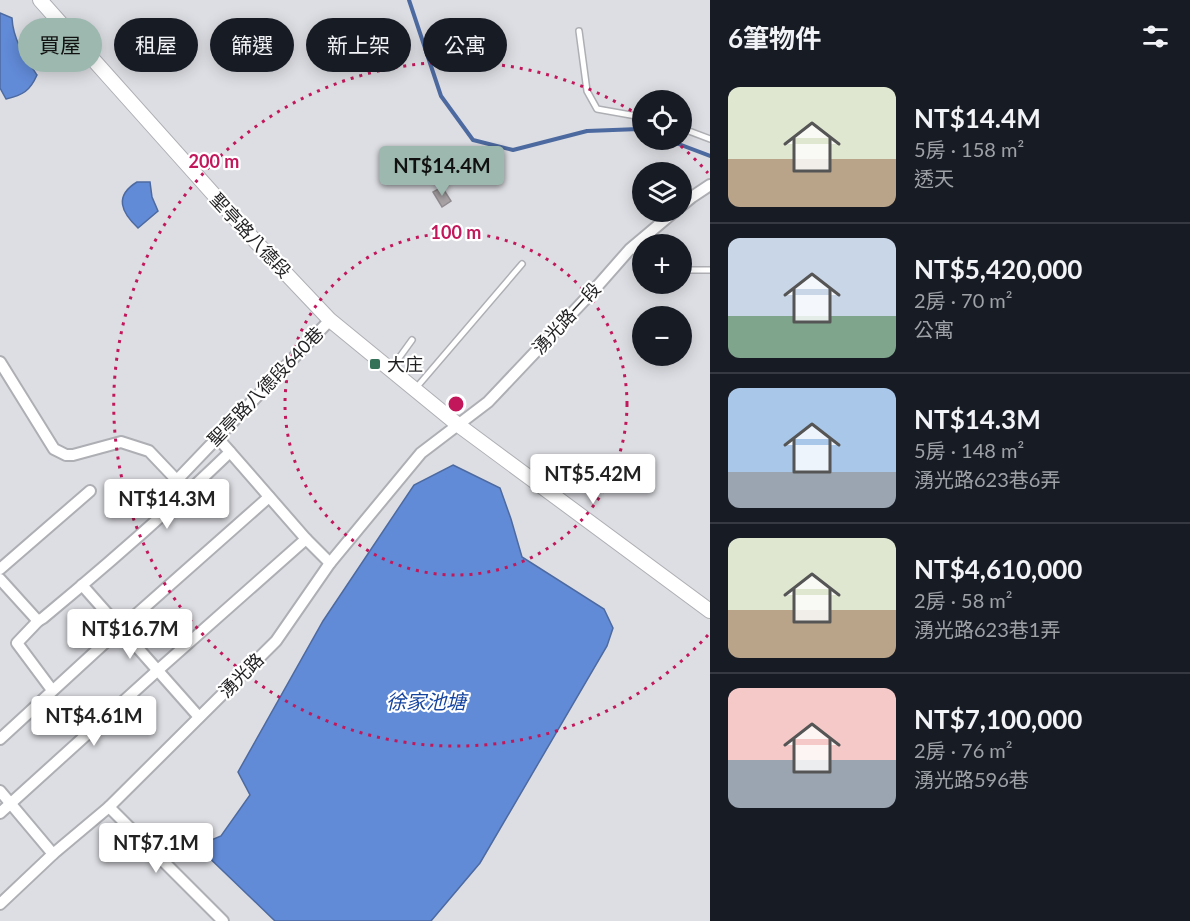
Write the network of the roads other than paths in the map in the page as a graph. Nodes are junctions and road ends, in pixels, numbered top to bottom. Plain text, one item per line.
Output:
1 (40, 0) edge
2 (579, 31) dead end
3 (632, 115) edge
4 (692, 132) edge
5 (710, 139) edge
6 (710, 185) edge
7 (692, 197) edge
8 (662, 222) edge
9 (630, 249) joint
10 (522, 264) dead end
11 (692, 270) edge
12 (710, 270) edge
13 (330, 320) junction
14 (412, 340) dead end
15 (0, 362) edge
16 (390, 370) junction
17 (415, 389) junction
18 (458, 424) junction
19 (217, 437) junction
20 (230, 452) junction
21 (177, 480) junction
22 (90, 491) dead end
23 (188, 492) junction
24 (270, 497) junction
25 (306, 538) junction
26 (330, 563) junction
27 (0, 569) edge
28 (0, 579) edge
29 (82, 585) junction
30 (710, 611) edge
31 (38, 621) junction
32 (121, 628) junction
33 (158, 670) junction
34 (52, 690) junction
35 (199, 717) junction
36 (0, 739) edge
37 (0, 791) edge
38 (11, 803) junction
39 (109, 807) junction
40 (0, 813) edge
41 (53, 854) junction
42 (0, 904) edge
43 (223, 921) edge

1 - 13 street, 聖亭路八德段
2 - 3 lane
4 - 5 lane
6 - 7 street
8 - 9 street, 湧光路一段
9 - 18 street, 湧光路一段
10 - 17 lane
11 - 12 lane
13 - 16 street, 聖亭路八德段
13 - 19 street, 聖亭路八德段640巷
14 - 16 lane
15 - 21 street
16 - 17 street, 聖亭路八德段
17 - 18 street, 聖亭路八德段
18 - 26 street, 湧光路
18 - 30 street, 聖亭路八德段
19 - 20 street
19 - 21 street, 聖亭路八德段640巷
20 - 23 street
20 - 24 street
21 - 23 street
22 - 27 street
23 - 29 street
24 - 25 street
24 - 32 street
25 - 26 street
25 - 33 street
26 - 35 street, 湧光路
28 - 31 street
29 - 31 street
29 - 32 street
31 - 34 street
32 - 33 street
32 - 34 street
33 - 35 street
33 - 38 street
34 - 36 street
35 - 39 street, 湧光路
37 - 38 street
38 - 40 street
38 - 41 street
39 - 41 street, 湧光路
39 - 43 street
41 - 42 street, 湧光路

